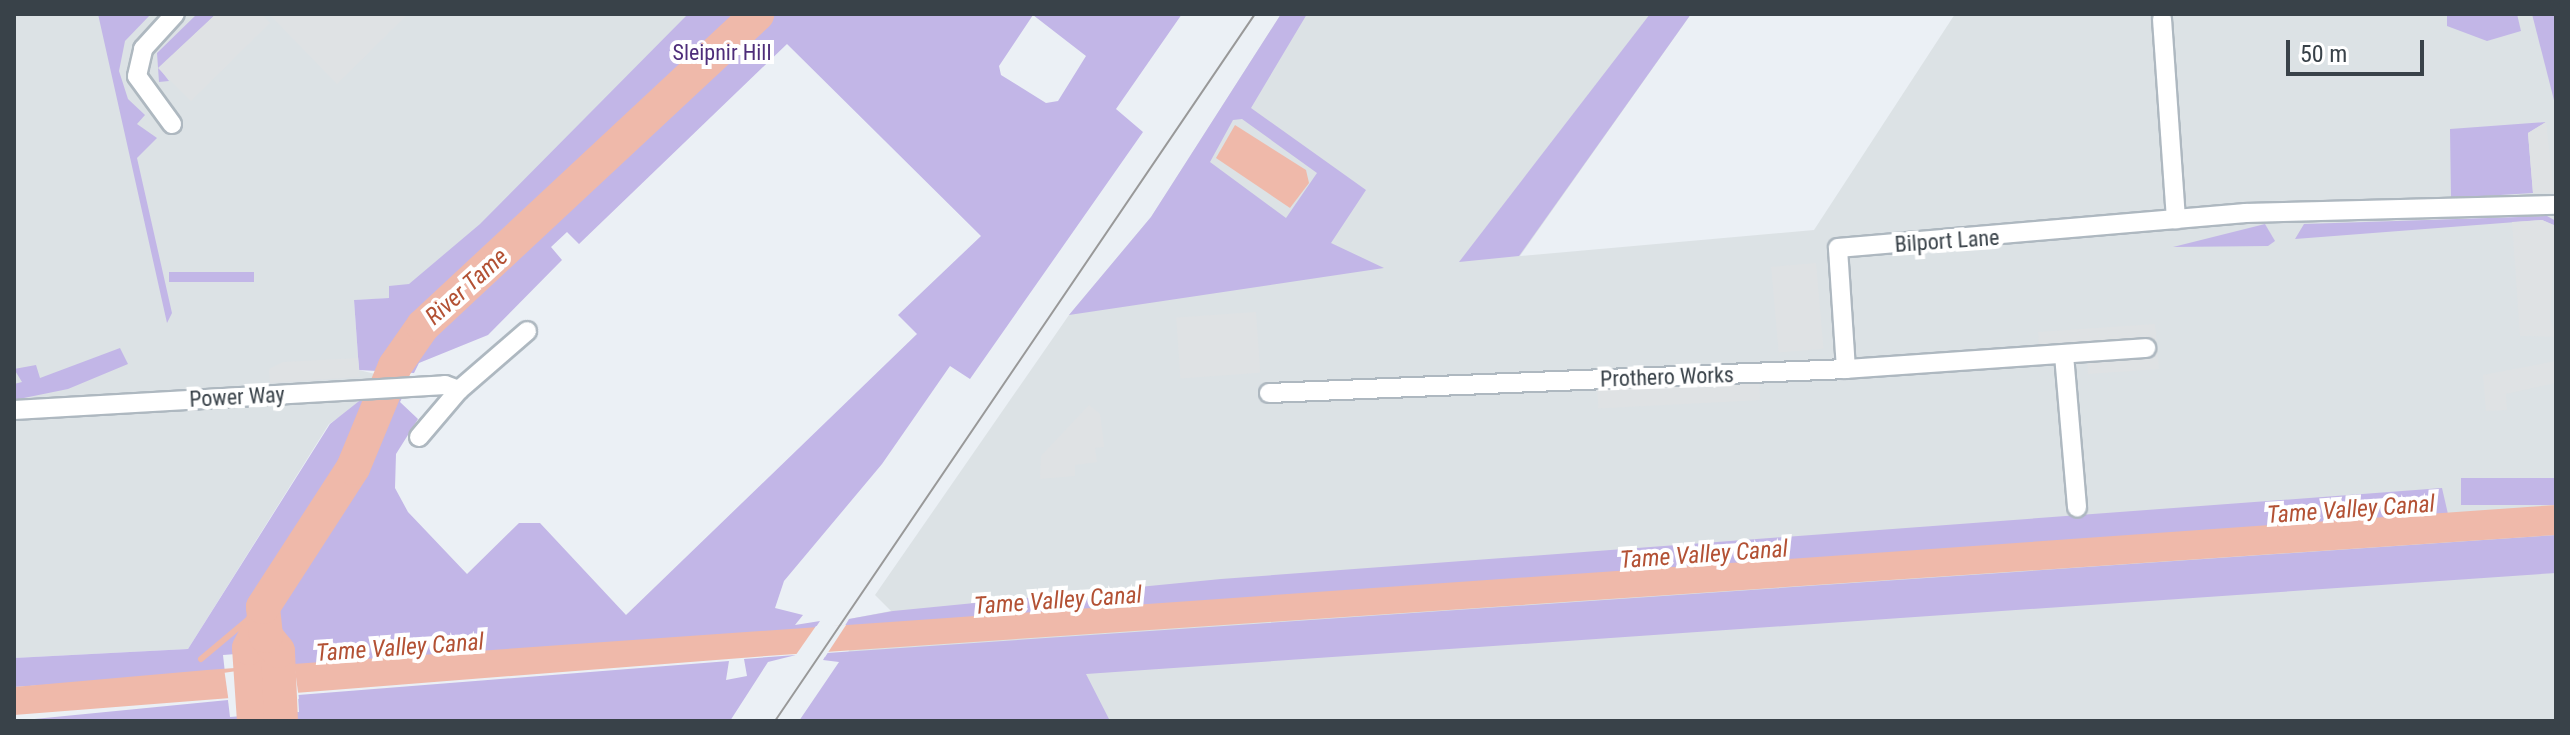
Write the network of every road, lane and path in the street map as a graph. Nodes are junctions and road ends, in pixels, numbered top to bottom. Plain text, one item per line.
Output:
1 (175, 14) edge
2 (2162, 19) dead end
3 (172, 124) dead end
4 (2556, 205) edge
5 (2176, 220) junction
6 (527, 331) dead end
7 (2146, 348) dead end
8 (2064, 355) junction
9 (1846, 369) junction
10 (459, 390) junction
11 (1269, 393) dead end
12 (14, 410) edge
13 (419, 437) dead end
14 (2077, 507) dead end

1 - 3 street
2 - 5 street
4 - 5 street, Bilport Lane
5 - 9 street, Bilport Lane
6 - 10 street
7 - 8 street, Prothero Works
8 - 9 street, Prothero Works
8 - 14 street
9 - 11 street, Prothero Works
10 - 12 street, Power Way
10 - 13 street

